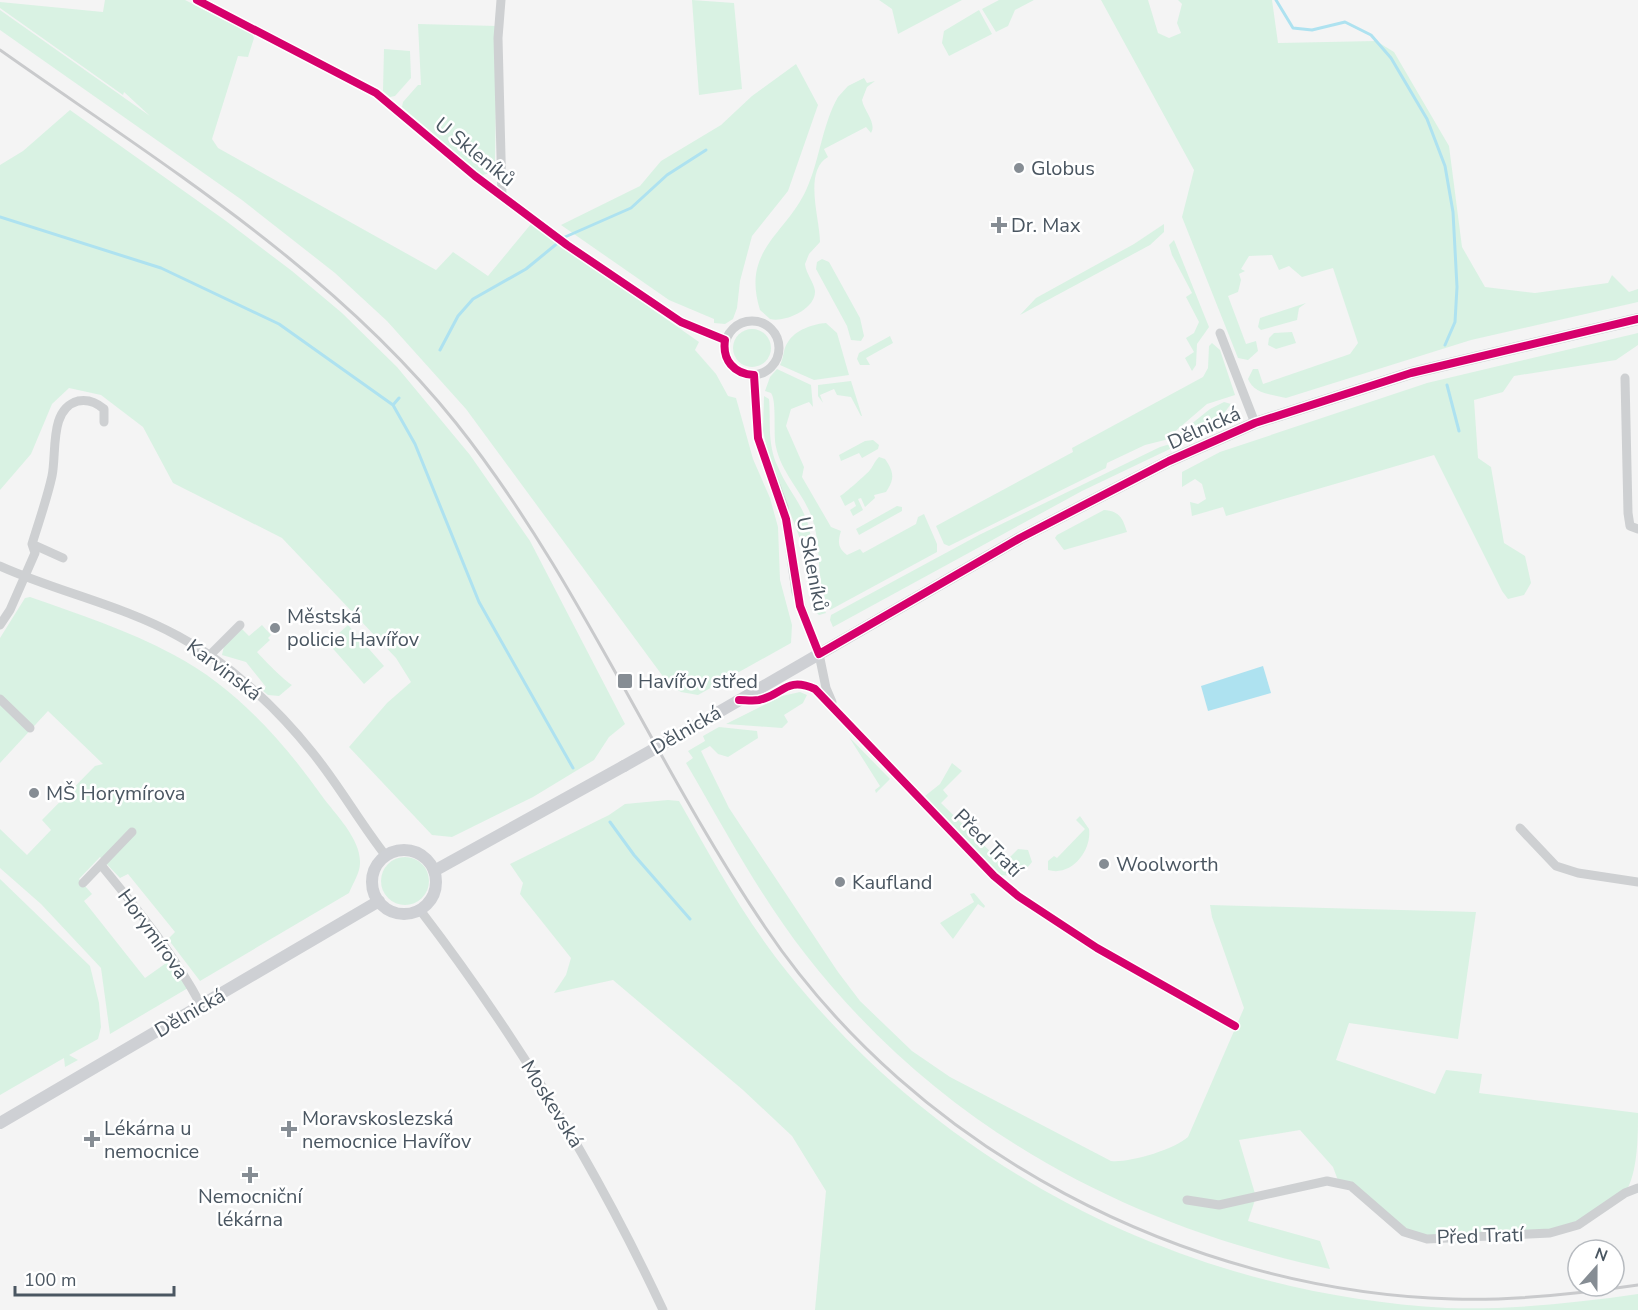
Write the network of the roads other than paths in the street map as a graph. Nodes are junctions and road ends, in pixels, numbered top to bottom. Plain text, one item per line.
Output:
1 (197, 0) edge
2 (501, 0) edge
3 (502, 196) junction
4 (1638, 319) edge
5 (1220, 333) dead end
6 (725, 340) junction
7 (754, 375) junction
8 (1625, 378) dead end
9 (104, 422) dead end
10 (1256, 423) junction
11 (1638, 529) edge
12 (32, 544) junction
13 (63, 558) dead end
14 (0, 566) edge
15 (25, 577) junction
16 (0, 625) edge
17 (240, 625) dead end
18 (819, 654) junction
19 (210, 655) junction
20 (0, 699) edge
21 (739, 700) junction
22 (838, 711) junction
23 (30, 728) dead end
24 (1520, 828) dead end
25 (132, 832) dead end
26 (386, 856) junction
27 (101, 865) junction
28 (434, 871) junction
29 (1638, 882) edge
30 (83, 884) dead end
31 (379, 901) junction
32 (420, 910) junction
33 (202, 1006) junction
34 (1236, 1026) dead end
35 (0, 1123) edge
36 (1638, 1188) edge
37 (1187, 1200) dead end
38 (663, 1310) edge

1 - 3 street, U Skleníků
2 - 3 street, U Skleníků
3 - 6 street, U Skleníků
4 - 10 street, Dělnická
5 - 10 street
6 - 7 street
6 - 7 street
7 - 18 street, U Skleníků
8 - 11 street
9 - 12 street
10 - 18 street, Dělnická
12 - 13 street
12 - 15 street
14 - 15 street, Karvinská
15 - 16 street
15 - 19 street, Karvinská
17 - 19 street
18 - 21 street, Dělnická
18 - 22 street, Před Tratí
19 - 26 street, Karvinská
20 - 23 street
21 - 22 street, Před Tratí
21 - 28 street, Dělnická, bridge
22 - 34 street, Před Tratí
24 - 29 street
25 - 27 street
26 - 28 street
26 - 31 street
27 - 30 street
27 - 33 street, Horymírova
28 - 32 street
31 - 32 street
31 - 33 street, Dělnická
32 - 38 street, Moskevská
33 - 35 street, Dělnická
36 - 37 street, Před Tratí

